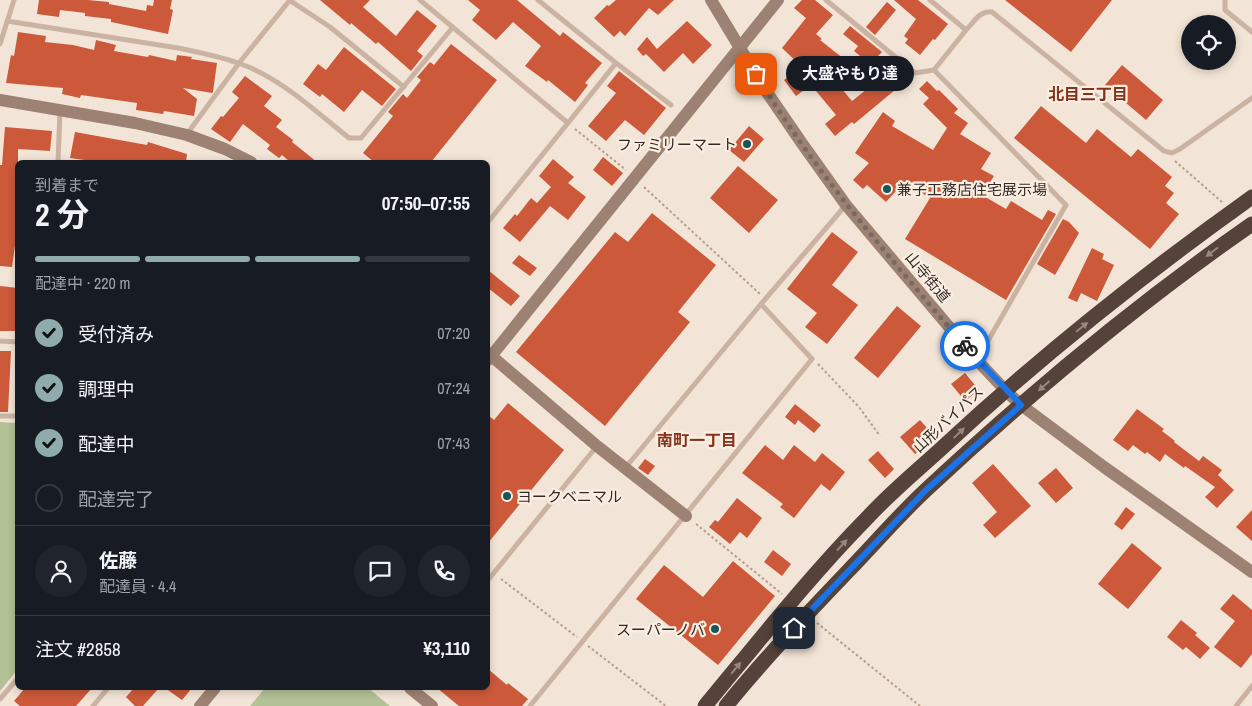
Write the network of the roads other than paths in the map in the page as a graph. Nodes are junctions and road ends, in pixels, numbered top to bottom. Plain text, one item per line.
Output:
1 (14, 0) edge
2 (289, 0) edge
3 (420, 0) edge
4 (538, 0) edge
5 (711, 0) edge
6 (778, 0) edge
7 (826, 0) edge
8 (930, 0) edge
9 (1225, 0) edge
10 (7, 21) junction
11 (453, 27) junction
12 (966, 30) junction
13 (1252, 32) edge
14 (0, 44) edge
15 (740, 48) junction
16 (239, 63) junction
17 (616, 63) junction
18 (934, 70) junction
19 (404, 87) junction
20 (1252, 98) edge
21 (0, 100) edge
22 (671, 105) dead end
23 (60, 111) junction
24 (568, 123) junction
25 (187, 135) junction
26 (58, 160) edge
27 (247, 160) edge
28 (1252, 197) edge
29 (846, 205) junction
30 (490, 220) edge
31 (1252, 224) edge
32 (763, 301) junction
33 (0, 341) edge
34 (15, 342) edge
35 (490, 355) edge
36 (490, 357) edge
37 (977, 360) junction
38 (1005, 390) junction
39 (1021, 405) junction
40 (0, 416) edge
41 (15, 416) edge
42 (598, 446) junction
43 (625, 468) junction
44 (686, 516) junction
45 (1252, 572) edge
46 (490, 578) edge
47 (15, 682) edge
48 (1252, 686) edge
49 (106, 690) edge
50 (213, 690) edge
51 (412, 690) edge
52 (0, 699) edge
53 (92, 706) edge
54 (200, 706) edge
55 (432, 706) edge
56 (530, 706) edge
57 (705, 706) edge
58 (726, 706) edge
59 (1236, 706) edge

1 - 10 lane
2 - 16 lane
2 - 19 lane
3 - 11 lane
4 - 17 lane
5 - 15 street, 山寺街道
6 - 15 street
7 - 18 lane
8 - 12 lane
9 - 13 lane
10 - 14 lane
10 - 16 lane
11 - 19 lane
11 - 24 lane
12 - 18 lane
12 - 20 lane
15 - 29 street, 山寺街道
15 - 35 street
16 - 19 lane
16 - 25 lane
17 - 22 lane
17 - 24 lane
18 - 37 lane
21 - 23 street
23 - 25 street
23 - 26 lane
24 - 30 lane
25 - 27 street
38 -> 28 highway, 山形バイパス
29 - 32 lane
29 - 37 street, 山寺街道
31 -> 39 highway
32 - 43 lane
32 - 44 lane
33 - 34 lane
36 - 42 street
37 - 38 street, 山寺街道
38 - 39 street, 山寺街道
57 -> 38 highway, 山形バイパス
39 - 45 street, 山寺街道
39 - 58 highway
40 - 41 lane
42 - 43 street
42 - 46 lane
43 - 44 street
44 - 56 lane
47 - 52 lane
48 - 59 lane
49 - 53 lane
50 - 54 street
51 - 55 street

